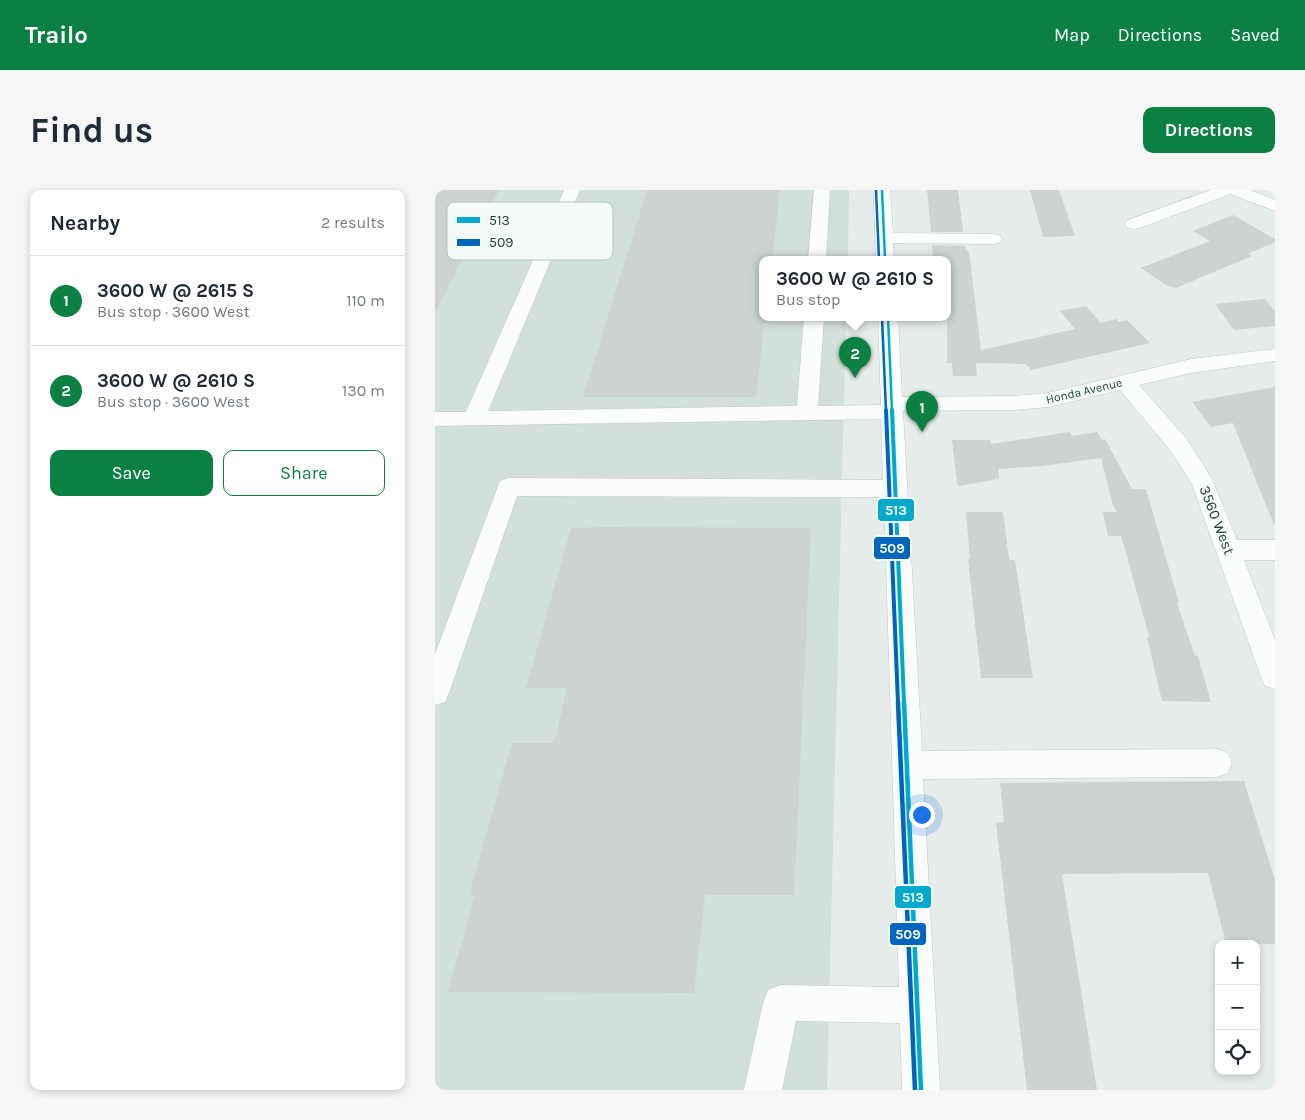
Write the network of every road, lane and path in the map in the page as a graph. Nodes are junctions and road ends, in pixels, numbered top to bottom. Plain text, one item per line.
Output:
1 (572, 190) edge
2 (822, 190) edge
3 (882, 190) edge
4 (1226, 190) edge
5 (1235, 190) edge
6 (567, 202) edge
7 (1275, 206) edge
8 (1134, 224) dead end
9 (884, 238) junction
10 (993, 239) dead end
11 (817, 256) edge
12 (885, 256) edge
13 (542, 260) edge
14 (813, 321) edge
15 (888, 321) edge
16 (1275, 355) edge
17 (1125, 382) junction
18 (892, 408) junction
19 (807, 413) junction
20 (435, 419) edge
21 (474, 419) junction
22 (895, 489) junction
23 (1229, 550) junction
24 (1275, 550) edge
25 (1275, 677) edge
26 (435, 693) edge
27 (1217, 763) dead end
28 (907, 765) junction
29 (918, 1005) junction
30 (763, 1090) edge
31 (921, 1090) edge

1 - 6 street
2 - 11 street
3 - 9 street
4 - 8 street
5 - 7 street
9 - 10 street
9 - 12 street
13 - 21 street
14 - 19 street
15 - 18 street
16 - 17 street, Honda Avenue
17 - 18 street, Honda Avenue
17 - 23 street, 3560 West
18 - 19 street, Honda Avenue
18 - 22 street
19 - 21 street, Honda Avenue
20 - 21 street, Honda Avenue
22 - 26 street
22 - 28 street
23 - 24 street
23 - 25 street, 3560 West
27 - 28 street
28 - 29 street
29 - 30 street
29 - 31 street

